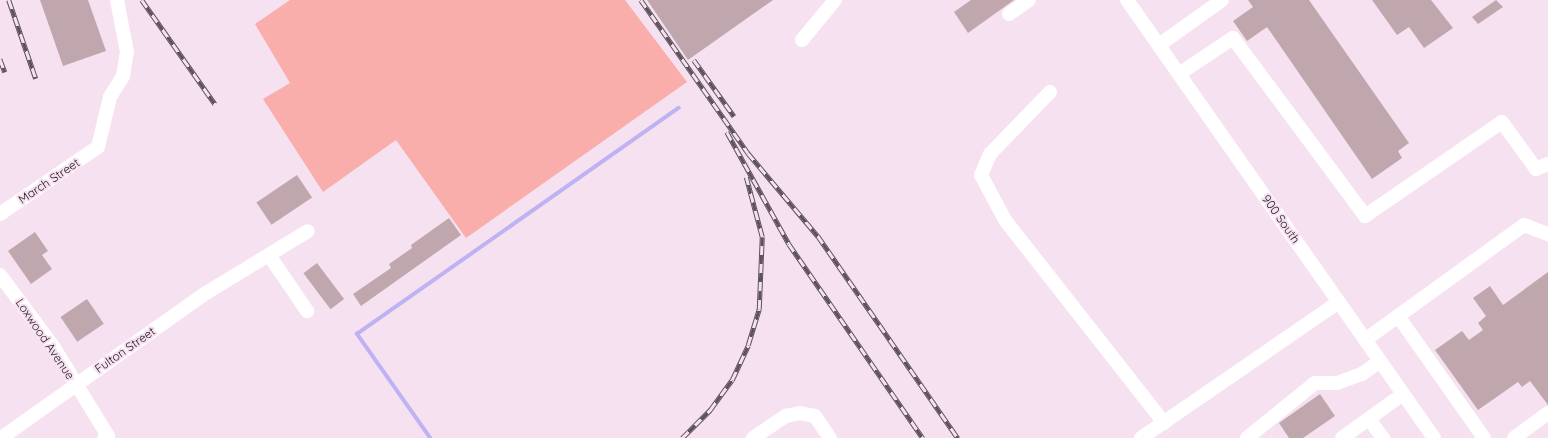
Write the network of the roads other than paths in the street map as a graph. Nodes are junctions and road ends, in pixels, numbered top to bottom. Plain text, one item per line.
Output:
1 (116, 0) edge
2 (835, 0) edge
3 (1029, 0) edge
4 (1127, 0) edge
5 (1222, 0) edge
6 (1009, 14) dead end
7 (802, 40) dead end
8 (1159, 45) junction
9 (1179, 74) junction
10 (1050, 92) dead end
11 (1542, 166) edge
12 (0, 214) edge
13 (308, 231) dead end
14 (1548, 234) edge
15 (269, 255) junction
16 (0, 275) edge
17 (1339, 302) junction
18 (307, 311) dead end
19 (1398, 316) junction
20 (1365, 340) junction
21 (1380, 361) junction
22 (76, 385) junction
23 (1403, 394) junction
24 (1548, 413) edge
25 (1369, 418) junction
26 (1164, 423) junction
27 (107, 437) edge
28 (1, 438) edge
29 (753, 438) edge
30 (830, 438) edge
31 (1141, 438) edge
32 (1248, 438) edge
33 (1342, 438) edge
34 (1383, 438) edge
35 (1434, 438) edge
36 (1484, 438) edge
37 (1514, 438) edge

1 - 12 street, March Street
2 - 7 street
3 - 6 street
4 - 8 street, 900 South
5 - 8 street
8 - 9 street, 900 South
9 - 11 street
9 - 17 street, 900 South
10 - 26 street
13 - 15 street, Fulton Street
14 - 19 street
15 - 18 street
15 - 22 street, Fulton Street
16 - 22 street, Loxwood Avenue
17 - 20 street, 900 South
17 - 26 street
19 - 20 street
19 - 36 street
20 - 21 street, 900 South
21 - 23 street, 900 South
21 - 32 street
22 - 27 street, Loxwood Avenue
22 - 28 street, Fulton Street
23 - 25 street
23 - 35 street, 900 South
24 - 37 street
25 - 33 street
25 - 34 street
26 - 31 street
29 - 30 street

